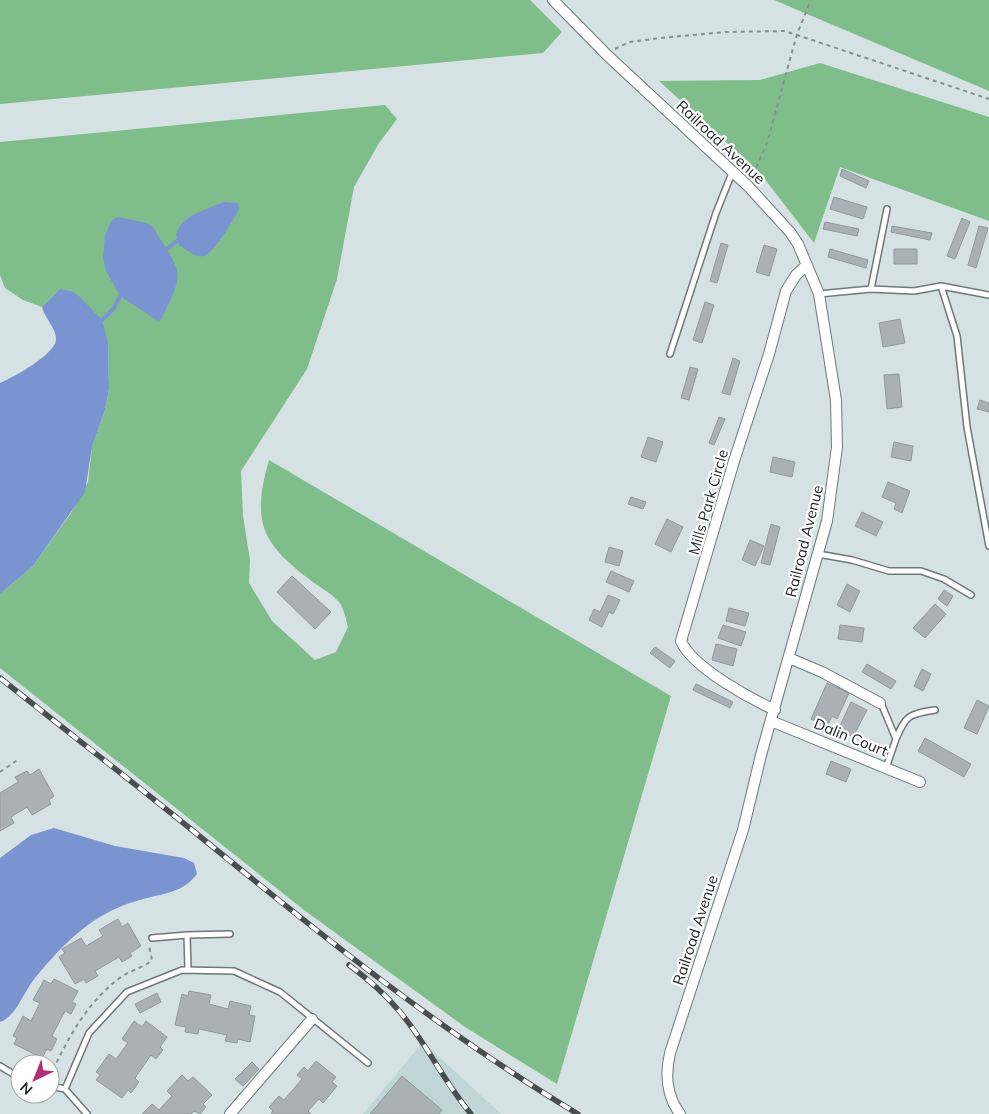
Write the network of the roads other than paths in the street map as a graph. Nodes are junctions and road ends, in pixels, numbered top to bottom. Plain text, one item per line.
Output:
1 (553, 0) edge
2 (732, 173) junction
3 (887, 209) dead end
4 (807, 265) junction
5 (941, 286) junction
6 (870, 289) junction
7 (819, 294) junction
8 (989, 295) edge
9 (670, 354) dead end
10 (989, 546) edge
11 (817, 554) junction
12 (971, 595) dead end
13 (789, 658) junction
14 (880, 703) joint
15 (775, 710) junction
16 (934, 710) dead end
17 (771, 721) junction
18 (896, 739) junction
19 (886, 768) junction
20 (920, 782) dead end
21 (230, 934) dead end
22 (187, 935) junction
23 (152, 938) road end
24 (188, 970) junction
25 (312, 1019) junction
26 (368, 1063) dead end
27 (60, 1088) edge
28 (65, 1089) junction
29 (87, 1114) edge
30 (230, 1114) edge
31 (680, 1114) edge

1 - 2 street, Railroad Avenue
2 - 4 street, Railroad Avenue
2 - 9 lane
3 - 6 lane
4 - 7 street, Railroad Avenue
4 - 15 street, Mills Park Circle
5 - 6 lane
5 - 8 lane
5 - 10 lane
6 - 7 lane
7 - 11 street, Railroad Avenue
11 - 12 lane
11 - 13 street, Railroad Avenue
13 - 14 street
13 - 15 street, Railroad Avenue
14 - 18 lane
15 - 17 street, Railroad Avenue
16 - 18 lane
17 - 19 street, Dalin Court
17 - 31 street, Railroad Avenue
18 - 19 lane
19 - 20 street, Dalin Court
21 - 22 lane
22 - 23 lane
22 - 24 lane
24 - 25 lane
24 - 28 lane
25 - 26 lane
25 - 30 street
27 - 28 lane
28 - 29 lane

